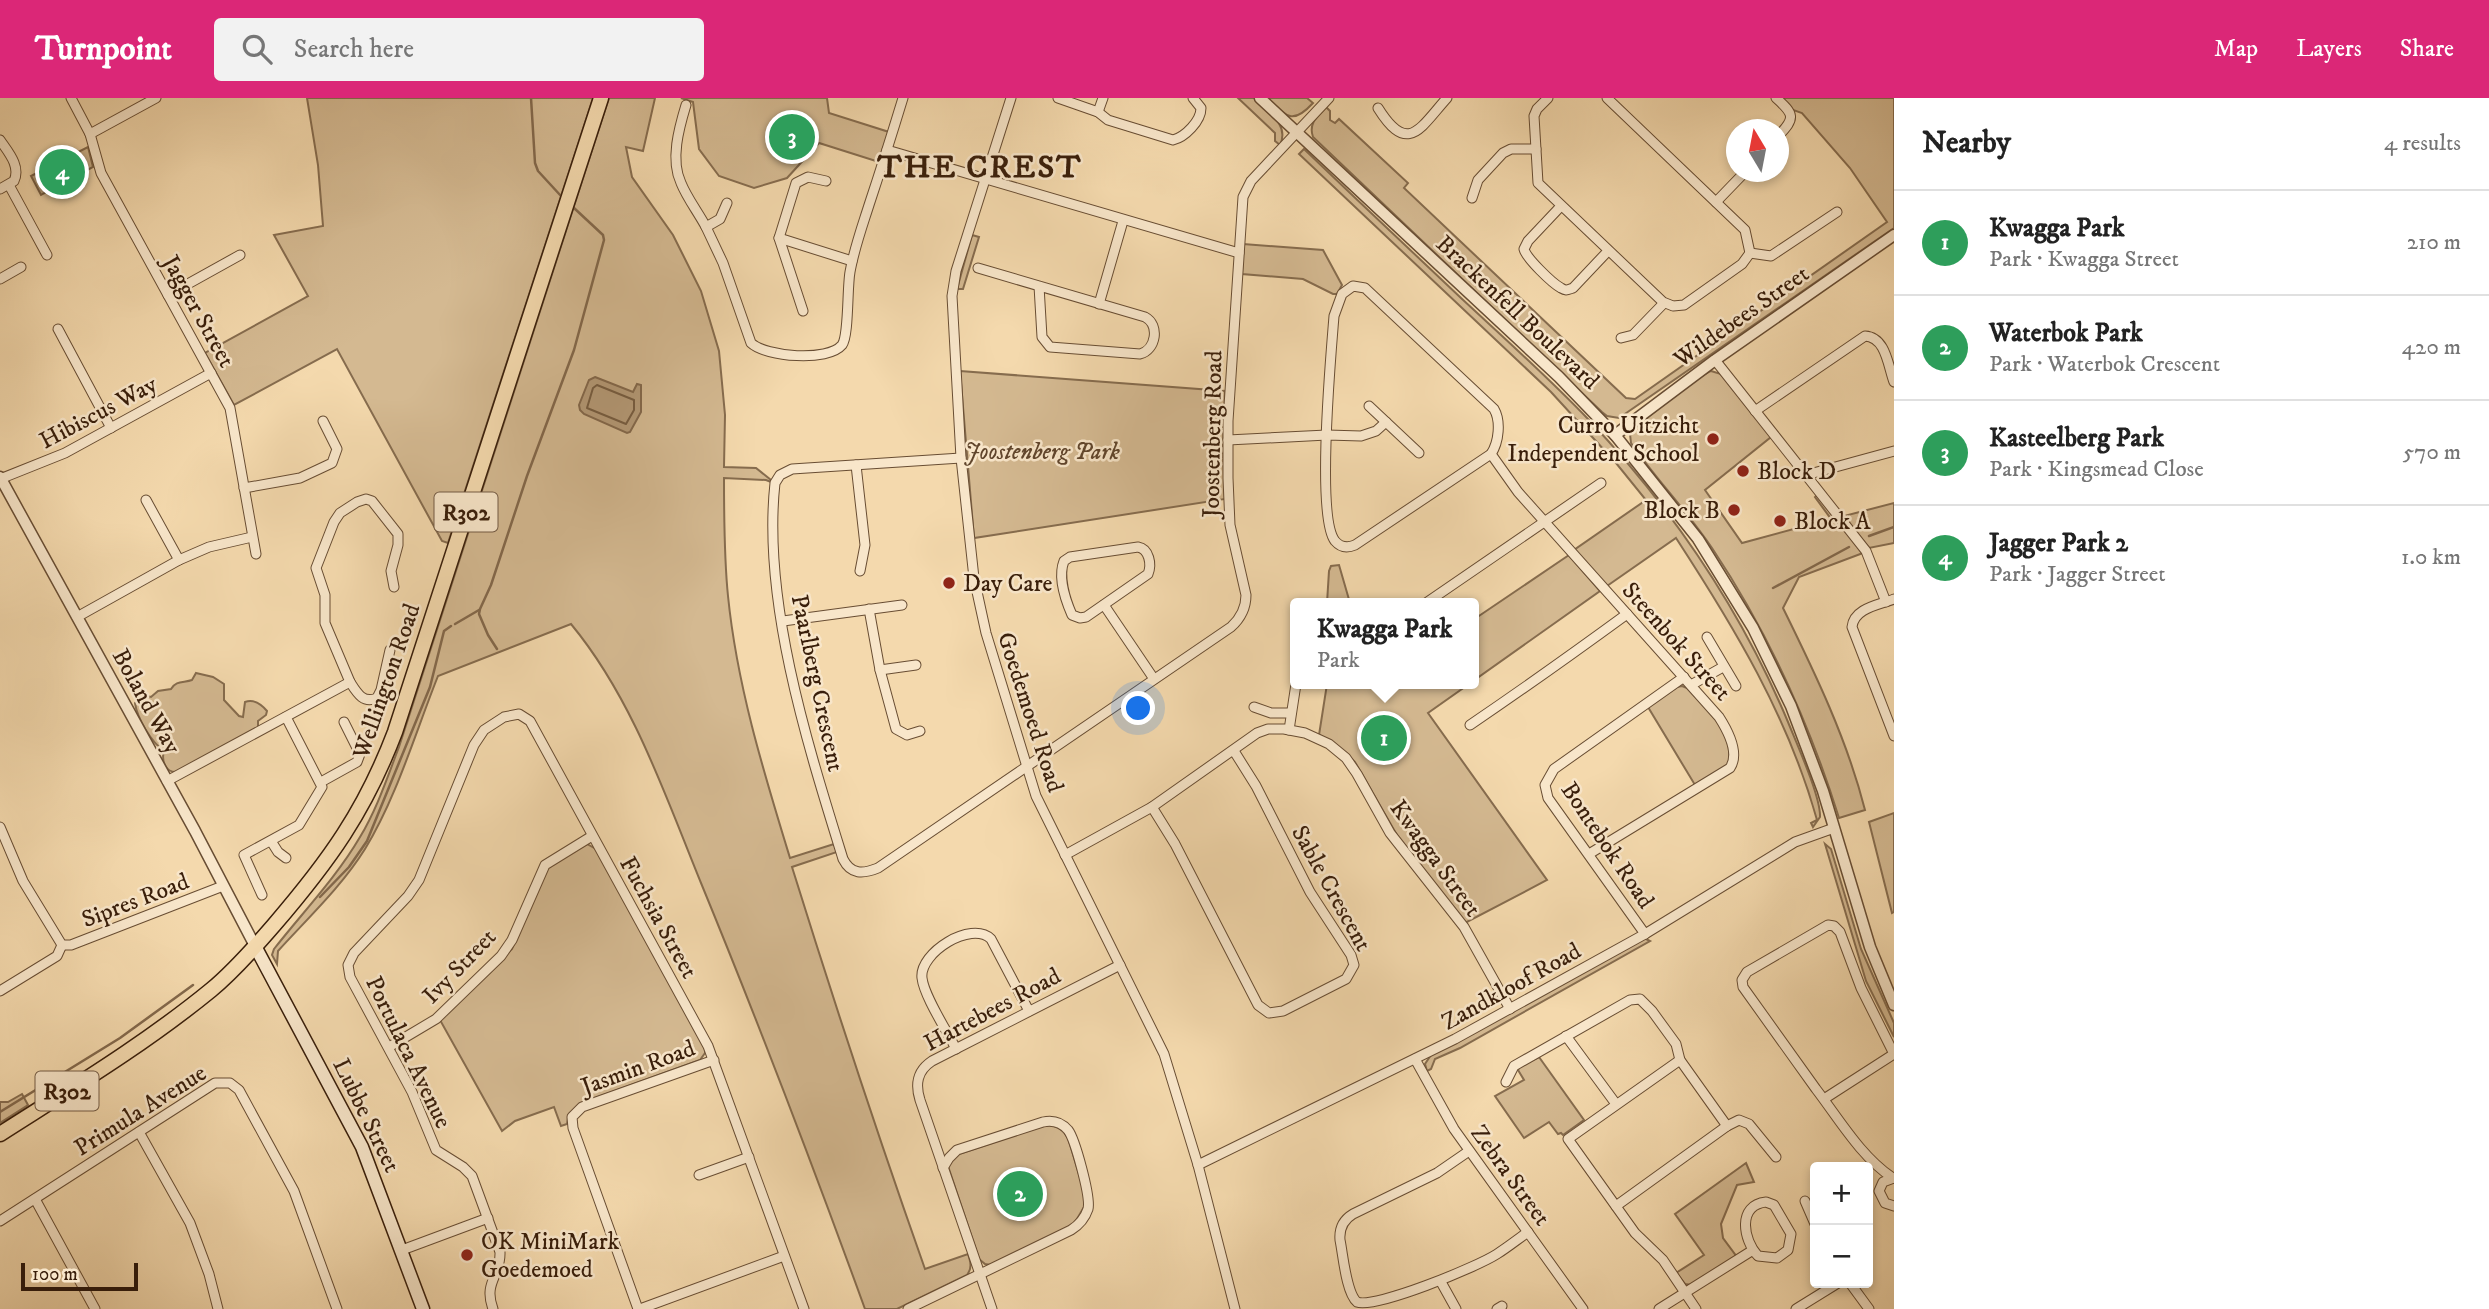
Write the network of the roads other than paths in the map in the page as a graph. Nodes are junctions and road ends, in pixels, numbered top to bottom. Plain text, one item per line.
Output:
1 (71, 98) edge
2 (156, 98) edge
3 (601, 98) edge
4 (903, 98) edge
5 (1011, 98) edge
6 (1058, 98) edge
7 (1103, 98) edge
8 (1193, 98) edge
9 (1260, 98) edge
10 (1329, 98) edge
11 (1447, 98) edge
12 (1548, 98) edge
13 (1776, 98) edge
14 (1611, 99) edge
15 (686, 106) dead end
16 (1378, 108) dead end
17 (1098, 112) junction
18 (1789, 122) edge
19 (1297, 133) junction
20 (90, 134) junction
21 (0, 139) edge
22 (1536, 149) junction
23 (887, 150) junction
24 (985, 179) junction
25 (826, 181) dead end
26 (1735, 182) edge
27 (5, 187) edge
28 (1472, 198) dead end
29 (1716, 202) junction
30 (727, 203) dead end
31 (1561, 206) junction
32 (1837, 212) dead end
33 (1123, 220) junction
34 (706, 227) junction
35 (1894, 235) edge
36 (779, 238) junction
37 (1608, 251) junction
38 (1239, 253) junction
39 (1750, 253) junction
40 (47, 255) dead end
41 (240, 255) dead end
42 (852, 261) junction
43 (21, 267) dead end
44 (978, 268) dead end
45 (0, 279) edge
46 (1039, 286) junction
47 (168, 295) junction
48 (1099, 303) junction
49 (1664, 303) junction
50 (803, 311) dead end
51 (58, 329) dead end
52 (1621, 338) dead end
53 (1715, 360) junction
54 (211, 373) junction
55 (1894, 382) edge
56 (1369, 406) dead end
57 (1755, 411) junction
58 (323, 421) dead end
59 (1386, 422) junction
60 (111, 428) junction
61 (1327, 435) junction
62 (1615, 435) junction
63 (1228, 440) junction
64 (1894, 451) edge
65 (1419, 453) dead end
66 (1491, 454) junction
67 (961, 458) junction
68 (856, 465) junction
69 (1806, 475) junction
70 (0, 478) edge
71 (1601, 483) dead end
72 (244, 488) junction
73 (146, 500) dead end
74 (1544, 522) junction
75 (252, 537) junction
76 (256, 554) dead end
77 (179, 560) junction
78 (860, 571) dead end
79 (394, 587) dead end
80 (1433, 598) edge
81 (1890, 601) edge
82 (902, 605) dead end
83 (1104, 605) junction
84 (869, 610) junction
85 (1627, 614) junction
86 (77, 617) junction
87 (783, 621) junction
88 (1707, 637) dead end
89 (390, 650) dead end
90 (916, 665) dead end
91 (1723, 667) junction
92 (880, 670) junction
93 (1684, 677) junction
94 (1154, 679) junction
95 (350, 682) junction
96 (1691, 685) junction
97 (1736, 686) dead end
98 (1295, 689) edge
99 (1254, 707) dead end
100 (1291, 713) junction
101 (511, 715) joint
102 (286, 717) junction
103 (344, 722) dead end
104 (1470, 726) dead end
105 (1289, 730) junction
106 (920, 731) dead end
107 (1894, 736) edge
108 (1234, 751) junction
109 (1025, 766) junction
110 (167, 781) junction
111 (321, 782) junction
112 (1152, 807) junction
113 (0, 827) edge
114 (1834, 828) junction
115 (592, 836) junction
116 (271, 841) junction
117 (1588, 854) junction
118 (1065, 855) junction
119 (286, 858) dead end
120 (223, 886) junction
121 (262, 895) dead end
122 (1645, 934) junction
123 (61, 945) junction
124 (255, 946) junction
125 (1120, 965) junction
126 (0, 991) edge
127 (1894, 1005) edge
128 (1510, 1009) junction
129 (1030, 1011) junction
130 (1566, 1036) junction
131 (389, 1047) junction
132 (956, 1049) junction
133 (1415, 1059) junction
134 (714, 1060) junction
135 (1680, 1060) junction
136 (1506, 1082) dead end
137 (1824, 1100) junction
138 (1616, 1104) junction
139 (1727, 1126) junction
140 (139, 1132) junction
141 (0, 1134) edge
142 (1469, 1151) junction
143 (750, 1157) junction
144 (1776, 1157) dead end
145 (1870, 1159) junction
146 (1198, 1165) junction
147 (943, 1168) junction
148 (699, 1175) dead end
149 (1894, 1178) edge
150 (1881, 1186) junction
151 (35, 1199) junction
152 (1805, 1201) dead end
153 (1616, 1206) junction
154 (1894, 1206) edge
155 (1810, 1212) edge
156 (488, 1219) junction
157 (0, 1221) edge
158 (1528, 1232) junction
159 (401, 1250) junction
160 (1753, 1250) junction
161 (784, 1256) junction
162 (980, 1274) junction
163 (1441, 1282) junction
164 (1830, 1288) edge
165 (1854, 1288) edge
166 (1686, 1291) junction
167 (95, 1309) edge
168 (218, 1309) edge
169 (337, 1309) edge
170 (423, 1309) edge
171 (493, 1309) edge
172 (639, 1309) edge
173 (804, 1309) edge
174 (908, 1309) edge
175 (992, 1309) edge
176 (1235, 1309) edge
177 (1456, 1309) edge
178 (1583, 1309) edge
179 (1659, 1309) edge
180 (1696, 1309) edge
181 (1796, 1309) edge
182 (1869, 1309) edge

1 - 20 street, Jagger Street
2 - 20 street
3 - 124 main road, Wellington Road / R302
4 - 23 street
5 - 24 street, Goedemoed Road
6 - 17 street
7 - 17 street
8 - 17 street
9 - 19 street, Brackenfell Boulevard
10 - 19 street, Joostenberg Road
11 - 16 street
12 - 22 street
13 - 18 street
14 - 29 street
15 - 34 street
19 - 38 street, Joostenberg Road
19 - 62 street, Brackenfell Boulevard
20 - 47 street, Jagger Street
21 - 27 street
22 - 28 street
22 - 31 street
23 - 24 street
23 - 42 street
24 - 33 street
24 - 67 street, Goedemoed Road
25 - 36 street
26 - 29 street
27 - 40 street
29 - 39 street
30 - 34 street
31 - 37 street
31 - 37 street
32 - 39 street
33 - 38 street
33 - 48 street
34 - 42 street
35 - 53 street, Wildebees Street
36 - 42 street
36 - 50 street
37 - 49 street
38 - 63 street, Joostenberg Road
39 - 49 street
41 - 47 street
43 - 45 street
44 - 46 street
46 - 48 street
46 - 48 street
47 - 54 street, Jagger Street
49 - 52 street
51 - 60 street
53 - 57 street
53 - 62 street, Wildebees Street
54 - 60 street, Hibiscus Way
54 - 72 street, Jagger Street
55 - 57 street
56 - 59 street
57 - 69 street
58 - 72 street
59 - 61 street
59 - 65 street
60 - 70 street, Hibiscus Way
61 - 63 street
61 - 66 street
61 - 66 street
62 - 114 street, Brackenfell Boulevard
63 - 94 street, Joostenberg Road
64 - 69 street
66 - 74 street, Steenbok Street
67 - 68 street, Paarlberg Crescent
67 - 109 street, Goedemoed Road
68 - 78 street
68 - 87 street, Paarlberg Crescent
69 - 81 street
70 - 86 street, Boland Way
71 - 74 street
72 - 75 street, Jagger Street
73 - 77 street
74 - 80 street
74 - 85 street, Steenbok Street
75 - 76 street, Jagger Street
75 - 77 street
77 - 86 street
79 - 95 street
81 - 107 street
82 - 84 street
83 - 83 street
83 - 94 street
84 - 87 street
84 - 92 street
85 - 93 street, Steenbok Street
85 - 104 street
86 - 110 street, Boland Way
87 - 109 street, Paarlberg Crescent
88 - 91 street
89 - 95 street
90 - 92 street
91 - 96 street
91 - 97 street
92 - 106 street
93 - 96 street, Steenbok Street
93 - 117 street, Bontebok Road
94 - 109 street, Joostenberg Road
95 - 102 street
96 - 117 street, Steenbok Street
98 - 100 street
99 - 100 street
100 - 105 street
101 - 115 street, Fuchsia Street
101 - 131 street, Portulaca Avenue
102 - 110 street
102 - 111 street
103 - 111 street
105 - 108 street, Kwagga Street
105 - 128 street, Kwagga Street
108 - 112 street, Kwagga Street
108 - 112 street, Sable Crescent
109 - 118 street, Goedemoed Road
110 - 120 street, Boland Way
111 - 116 street
112 - 118 street, Kwagga Street
113 - 123 street
114 - 122 street, Zandkloof Road
114 - 127 street, Brackenfell Boulevard
115 - 131 street, Ivy Street
115 - 134 street, Fuchsia Street
116 - 119 street
116 - 121 street
117 - 122 street, Bontebok Road
118 - 125 street, Goedemoed Road
120 - 123 street, Sipres Road
120 - 124 street, Boland Way
122 - 128 street, Zandkloof Road
123 - 126 street
124 - 141 main road, Wellington Road / R302
124 - 159 main road, Lubbe Street
125 - 129 street, Hartebees Road
125 - 146 street, Goedemoed Road
128 - 133 street, Zandkloof Road
129 - 132 street, Hartebees Road
129 - 132 street
130 - 135 street
130 - 136 street
130 - 138 street
131 - 156 street, Portulaca Avenue
132 - 147 street, Hartebees Road
133 - 142 street, Zebra Street
133 - 146 street, Zandkloof Road
134 - 143 street, Fuchsia Street
134 - 172 street, Jasmin Road
135 - 138 street
135 - 139 street
137 - 137 street
137 - 145 street
138 - 153 street
139 - 144 street
139 - 153 street
140 - 151 street, Primula Avenue
140 - 168 street
140 - 169 street, Primula Avenue
142 - 158 street, Zebra Street
142 - 163 street
143 - 148 street
143 - 161 street, Fuchsia Street
145 - 149 street
145 - 150 street
146 - 176 street, Goedemoed Road
147 - 162 street, Hartebees Road
147 - 162 street
149 - 150 street
150 - 154 street
151 - 157 street, Primula Avenue
151 - 167 street
152 - 155 street
153 - 166 street
156 - 159 street
156 - 171 street, Portulaca Avenue
158 - 163 street
158 - 178 street, Zebra Street
159 - 170 main road, Lubbe Street
160 - 160 street
160 - 166 street
161 - 172 street
161 - 173 street, Fuchsia Street
162 - 174 street
162 - 175 street, Hartebees Road
163 - 177 street
164 - 181 street
165 - 182 street
166 - 179 street
166 - 180 street

